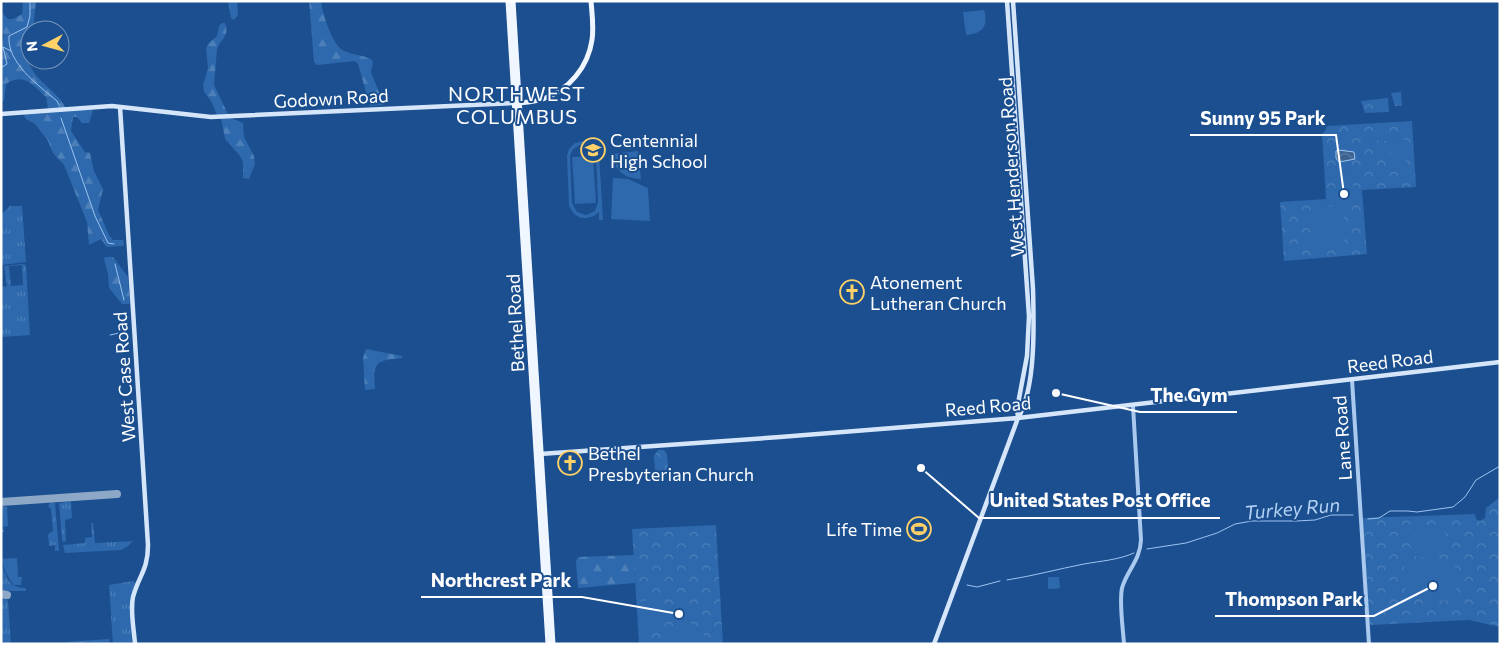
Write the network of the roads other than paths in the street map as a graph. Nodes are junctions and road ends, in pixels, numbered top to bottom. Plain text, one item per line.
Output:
1 (508, 1) edge
2 (513, 1) edge
3 (591, 1) edge
4 (1008, 1) edge
5 (1013, 1) edge
6 (517, 103) junction
7 (120, 107) junction
8 (1, 114) edge
9 (1500, 362) edge
10 (1035, 363) dead end
11 (1352, 380) junction
12 (1029, 382) junction
13 (1133, 406) junction
14 (1018, 418) junction
15 (542, 453) junction
16 (536, 454) junction
17 (135, 644) edge
18 (548, 644) edge
19 (553, 644) edge
20 (934, 644) edge
21 (1124, 644) edge
22 (1369, 644) edge

1 - 6 main road, Bethel Road
2 - 6 main road, Bethel Road
3 - 6 main road, Godown Road
4 - 14 main road, West Henderson Road
5 - 12 main road, West Henderson Road
6 - 7 main road, Godown Road
6 - 15 main road, Bethel Road
6 - 16 main road, Bethel Road
7 - 8 main road, Godown Road
7 - 17 main road, West Case Road
9 - 11 main road, Reed Road
10 - 12 main road
11 - 13 main road, Reed Road
11 - 22 street, Lane Road
12 - 14 main road, West Henderson Road
13 - 14 main road, Reed Road
13 - 21 street
14 - 15 main road, Reed Road
14 - 20 main road, West Henderson Road
15 - 16 main road, Reed Road
15 - 19 main road, Bethel Road
16 - 18 main road, Bethel Road

